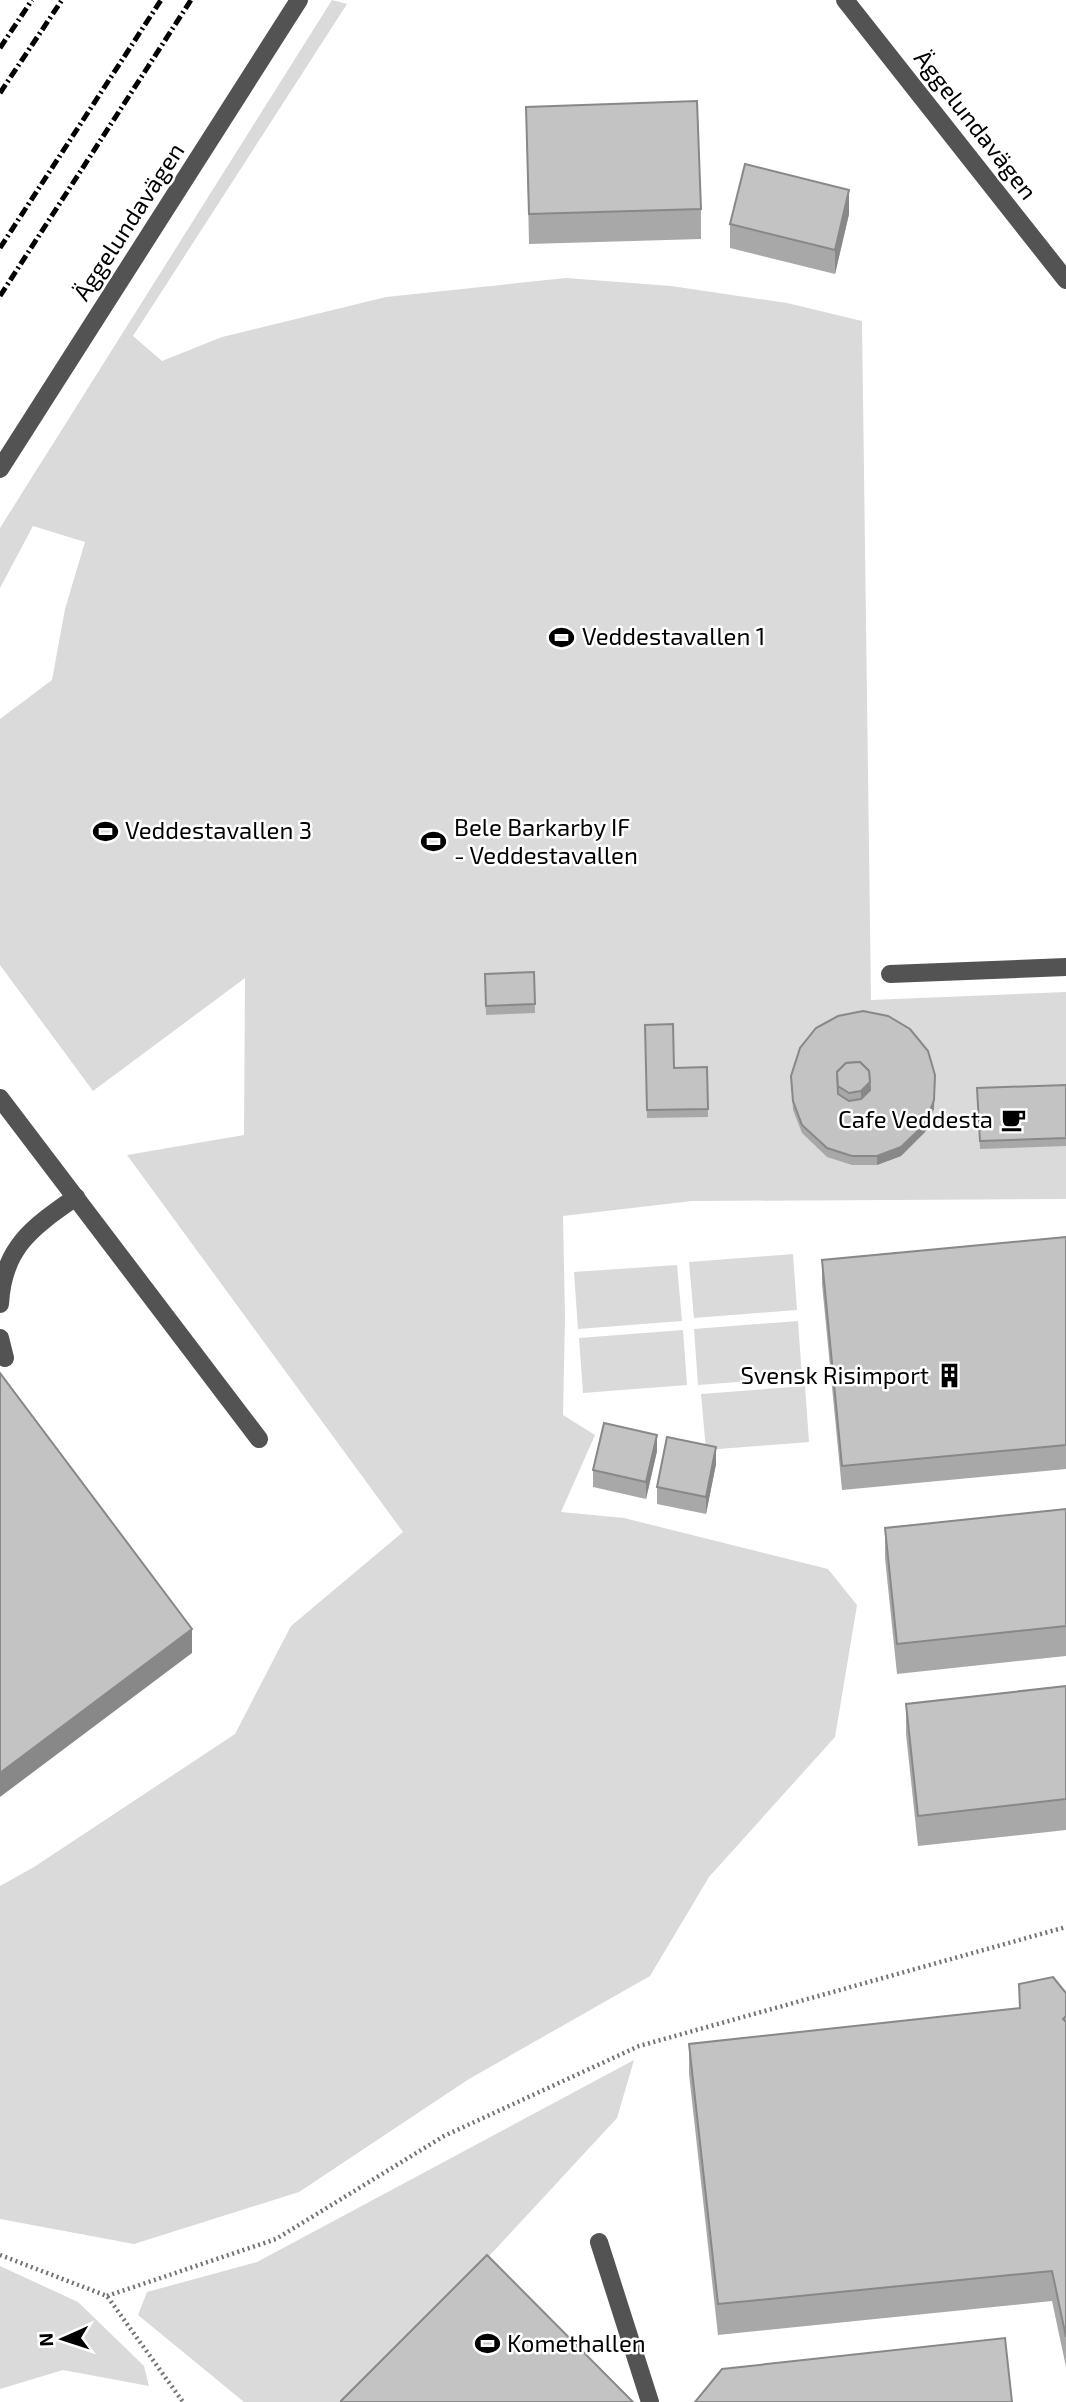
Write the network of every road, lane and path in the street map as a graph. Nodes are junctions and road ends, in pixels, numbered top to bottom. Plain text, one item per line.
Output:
1 (299, 0) edge
2 (845, 0) edge
3 (1066, 280) edge
4 (0, 469) edge
5 (1066, 967) edge
6 (890, 974) dead end
7 (0, 1098) edge
8 (76, 1198) junction
9 (0, 1304) edge
10 (0, 1338) edge
11 (5, 1358) dead end
12 (259, 1439) dead end
13 (1066, 1927) edge
14 (599, 2242) dead end
15 (0, 2255) edge
16 (107, 2296) junction
17 (183, 2402) edge
18 (650, 2402) edge

1 - 4 street, Äggelundavägen
2 - 3 street, Äggelundavägen
5 - 6 street
7 - 8 street
8 - 9 street
8 - 12 street
10 - 11 street
13 - 16 path
14 - 18 street
15 - 16 path
16 - 17 path

